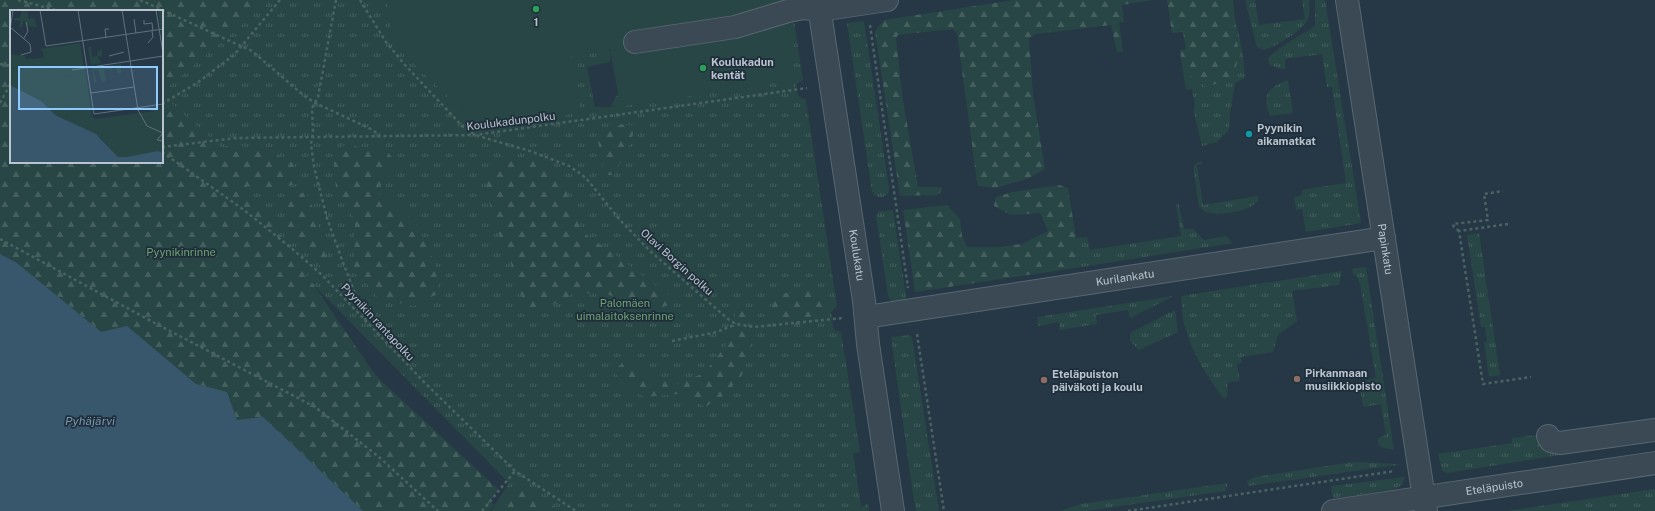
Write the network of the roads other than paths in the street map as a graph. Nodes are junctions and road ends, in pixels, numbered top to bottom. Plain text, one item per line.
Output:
1 (1347, 0) edge
2 (877, 2) edge
3 (819, 5) edge
4 (635, 42) dead end
5 (1384, 238) junction
6 (856, 317) junction
7 (1655, 430) edge
8 (1548, 436) dead end
9 (1655, 463) edge
10 (1425, 504) edge
11 (892, 511) edge
12 (1333, 511) edge

1 - 5 street, Papinkatu
2 - 3 street
3 - 4 street
3 - 6 street, Koulukatu
5 - 6 street, Kurilankatu
5 - 10 street, Papinkatu
6 - 11 street, Koulukatu
7 - 8 street
9 - 10 street, Eteläpuisto
10 - 12 street, Eteläpuisto

